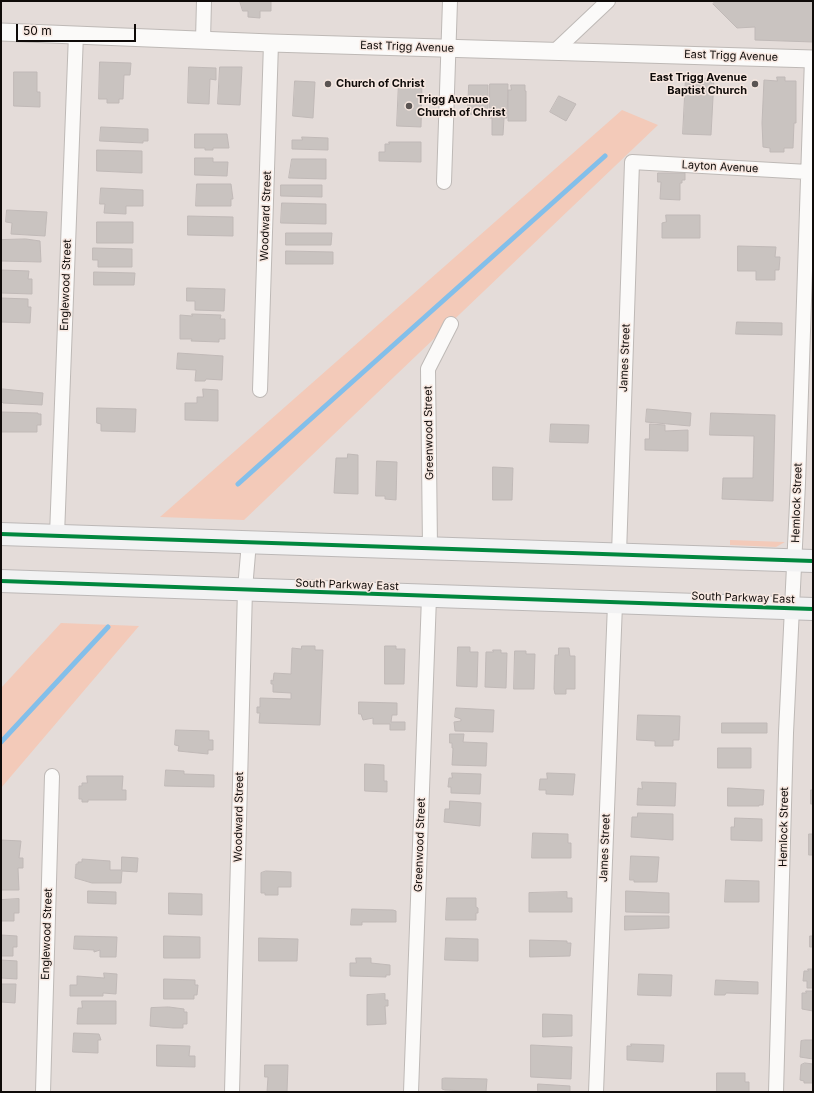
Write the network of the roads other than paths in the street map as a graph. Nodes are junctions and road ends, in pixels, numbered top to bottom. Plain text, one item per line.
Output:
1 (204, 1) edge
2 (450, 1) edge
3 (608, 1) edge
4 (1, 32) edge
5 (76, 34) junction
6 (203, 40) junction
7 (271, 43) junction
8 (448, 48) junction
9 (555, 51) junction
10 (812, 58) edge
11 (632, 162) joint
12 (808, 172) junction
13 (444, 182) dead end
14 (451, 324) dead end
15 (260, 390) dead end
16 (1, 534) edge
17 (57, 535) junction
18 (249, 542) junction
19 (430, 548) junction
20 (619, 554) junction
21 (804, 561) edge
22 (1, 582) edge
23 (245, 589) junction
24 (429, 597) junction
25 (614, 604) junction
26 (803, 609) edge
27 (52, 776) dead end
28 (43, 1092) edge
29 (232, 1092) edge
30 (411, 1092) edge
31 (596, 1092) edge
32 (776, 1092) edge

1 - 6 street
2 - 8 street
3 - 9 street
4 - 5 street, East Trigg Avenue
5 - 6 street, East Trigg Avenue
5 - 17 street, Englewood Street
6 - 7 street, East Trigg Avenue
7 - 8 street, East Trigg Avenue
7 - 15 street, Woodward Street
8 - 9 street, East Trigg Avenue
8 - 13 street
9 - 10 street, East Trigg Avenue
10 - 12 street, Hemlock Street
11 - 12 street, Layton Avenue
11 - 20 street, James Street
12 - 21 street, Hemlock Street
14 - 19 street, Greenwood Street
16 - 17 main road
17 - 18 main road
18 - 19 main road
18 - 23 street, Woodward Street
19 - 20 main road
20 - 21 main road
21 - 26 street, Hemlock Street
22 - 23 main road, South Parkway East
23 - 24 main road, South Parkway East
23 - 29 street, Woodward Street
24 - 25 main road, South Parkway East
24 - 30 street, Greenwood Street
25 - 26 main road, South Parkway East
25 - 31 street, James Street
26 - 32 street, Hemlock Street
27 - 28 street, Englewood Street

